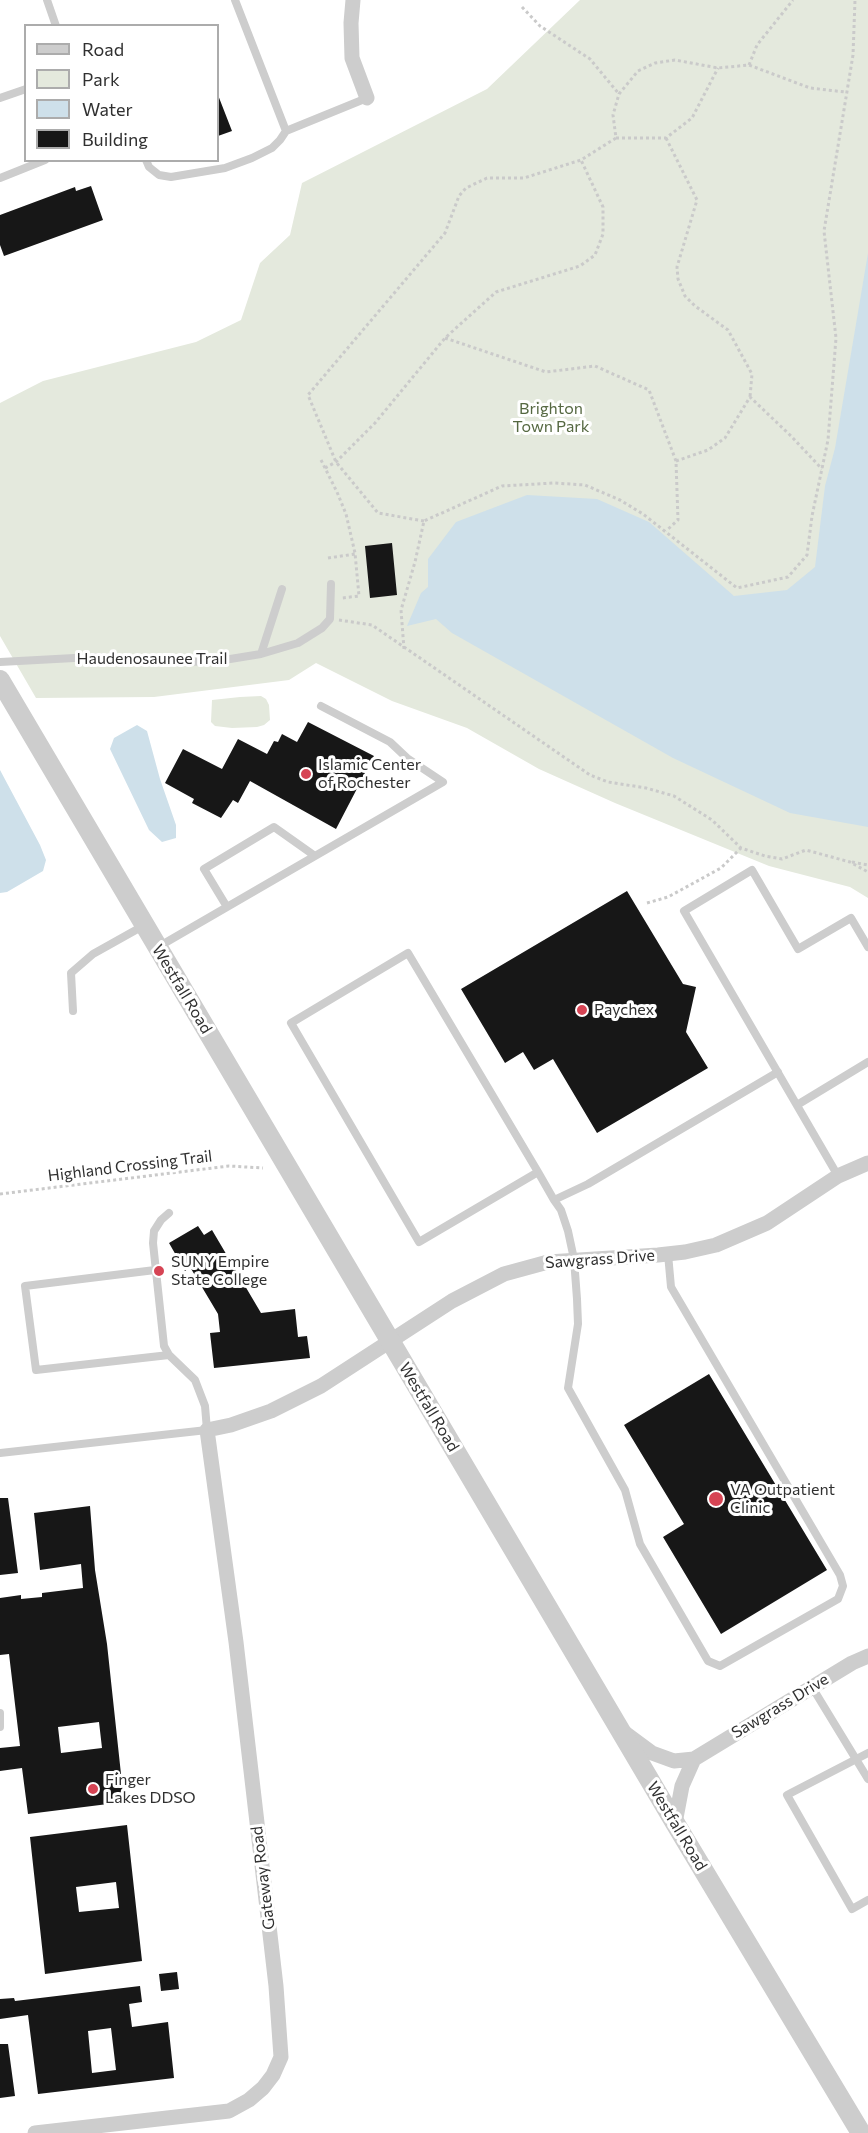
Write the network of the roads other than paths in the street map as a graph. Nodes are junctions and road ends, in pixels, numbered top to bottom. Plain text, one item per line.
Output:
1 (47, 0) edge
2 (235, 0) edge
3 (353, 0) edge
4 (55, 24) edge
5 (24, 90) edge
6 (0, 98) edge
7 (367, 98) joint
8 (286, 131) junction
9 (40, 162) edge
10 (148, 162) edge
11 (0, 178) edge
12 (331, 584) dead end
13 (282, 589) dead end
14 (261, 654) junction
15 (0, 662) edge
16 (0, 680) edge
17 (321, 706) dead end
18 (315, 856) junction
19 (227, 907) junction
20 (144, 925) junction
21 (157, 947) junction
22 (868, 947) edge
23 (73, 1011) dead end
24 (868, 1062) edge
25 (778, 1072) junction
26 (796, 1105) junction
27 (868, 1163) edge
28 (538, 1172) junction
29 (838, 1176) junction
30 (554, 1200) junction
31 (169, 1213) dead end
32 (668, 1254) junction
33 (574, 1259) junction
34 (155, 1270) junction
35 (390, 1342) junction
36 (169, 1355) junction
37 (207, 1430) junction
38 (0, 1453) edge
39 (868, 1656) edge
40 (812, 1687) junction
41 (0, 1713) edge
42 (0, 1727) edge
43 (620, 1730) junction
44 (868, 1753) edge
45 (694, 1759) junction
46 (856, 1759) junction
47 (868, 1779) edge
48 (675, 1823) junction
49 (868, 1900) edge
50 (35, 2133) edge
51 (861, 2133) edge

1 - 4 lane
2 - 8 lane
3 - 7 street
5 - 6 lane
7 - 8 lane
8 - 10 lane
9 - 11 lane
12 - 14 lane, Haudenosaunee Trail
13 - 14 lane
14 - 15 lane, Haudenosaunee Trail
16 - 20 street, Westfall Road
17 - 18 lane
18 - 19 lane
18 - 19 lane
19 - 21 lane
20 - 21 street, Westfall Road
20 - 23 lane
21 - 35 street, Westfall Road
22 - 25 lane
24 - 26 lane
25 - 26 lane
25 - 30 lane
26 - 29 lane
27 - 29 street, Sawgrass Drive
28 - 28 lane
28 - 30 lane
29 - 32 street, Sawgrass Drive
30 - 33 lane
31 - 34 lane
32 - 33 street, Sawgrass Drive
32 - 33 lane
33 - 35 street, Sawgrass Drive
34 - 36 lane
34 - 36 lane
35 - 37 street, Sawgrass Drive
35 - 43 street, Westfall Road
36 - 37 lane
37 - 38 lane
37 - 50 street, Gateway Road
39 - 40 street, Sawgrass Drive
40 - 45 street, Sawgrass Drive
40 - 46 lane
41 - 42 lane
43 - 45 street
43 - 48 street, Westfall Road
44 - 46 lane
45 - 48 street
46 - 47 lane
46 - 49 lane
48 - 51 street, Westfall Road

